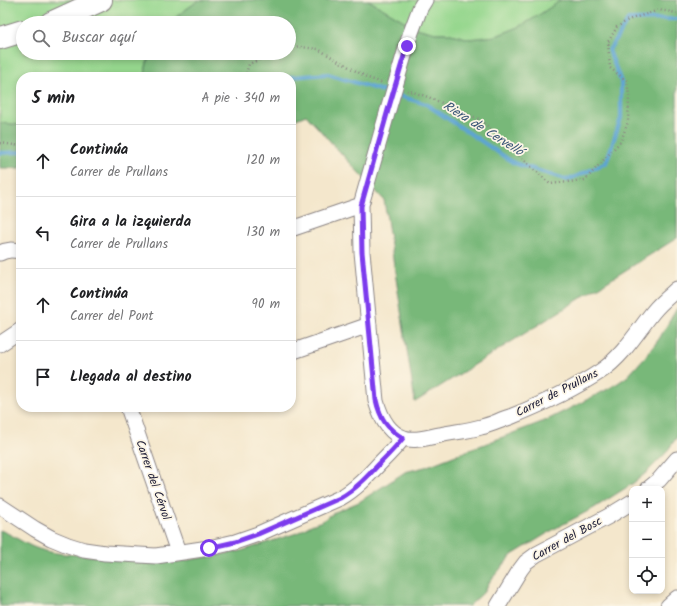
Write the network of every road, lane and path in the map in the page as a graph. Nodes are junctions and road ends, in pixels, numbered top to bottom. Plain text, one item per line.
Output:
1 (101, 0) edge
2 (425, 0) edge
3 (677, 13) edge
4 (66, 16) edge
5 (16, 33) edge
6 (0, 38) edge
7 (296, 46) edge
8 (258, 60) edge
9 (247, 72) edge
10 (383, 83) dead end
11 (406, 90) dead end
12 (0, 143) edge
13 (16, 145) edge
14 (361, 206) junction
15 (296, 227) edge
16 (16, 250) edge
17 (0, 253) edge
18 (677, 289) edge
19 (369, 326) junction
20 (16, 333) edge
21 (0, 344) edge
22 (296, 350) edge
23 (131, 412) edge
24 (403, 438) junction
25 (677, 459) edge
26 (652, 486) edge
27 (629, 504) edge
28 (0, 506) edge
29 (178, 552) junction
30 (677, 598) edge
31 (498, 606) edge
32 (668, 606) edge

1 - 4 highway
2 - 14 street, bridge
3 - 11 path
5 - 6 highway
7 - 10 path
8 - 9 path
12 - 13 path
14 - 15 street
14 - 19 street
16 - 17 street
18 - 24 street, Carrer de Prullans
19 - 22 street
19 - 24 street
20 - 21 street
23 - 29 street, Carrer del Cérvol
24 - 29 street
25 - 26 street
27 - 31 street, Carrer del Bosc
28 - 29 street
30 - 32 street

